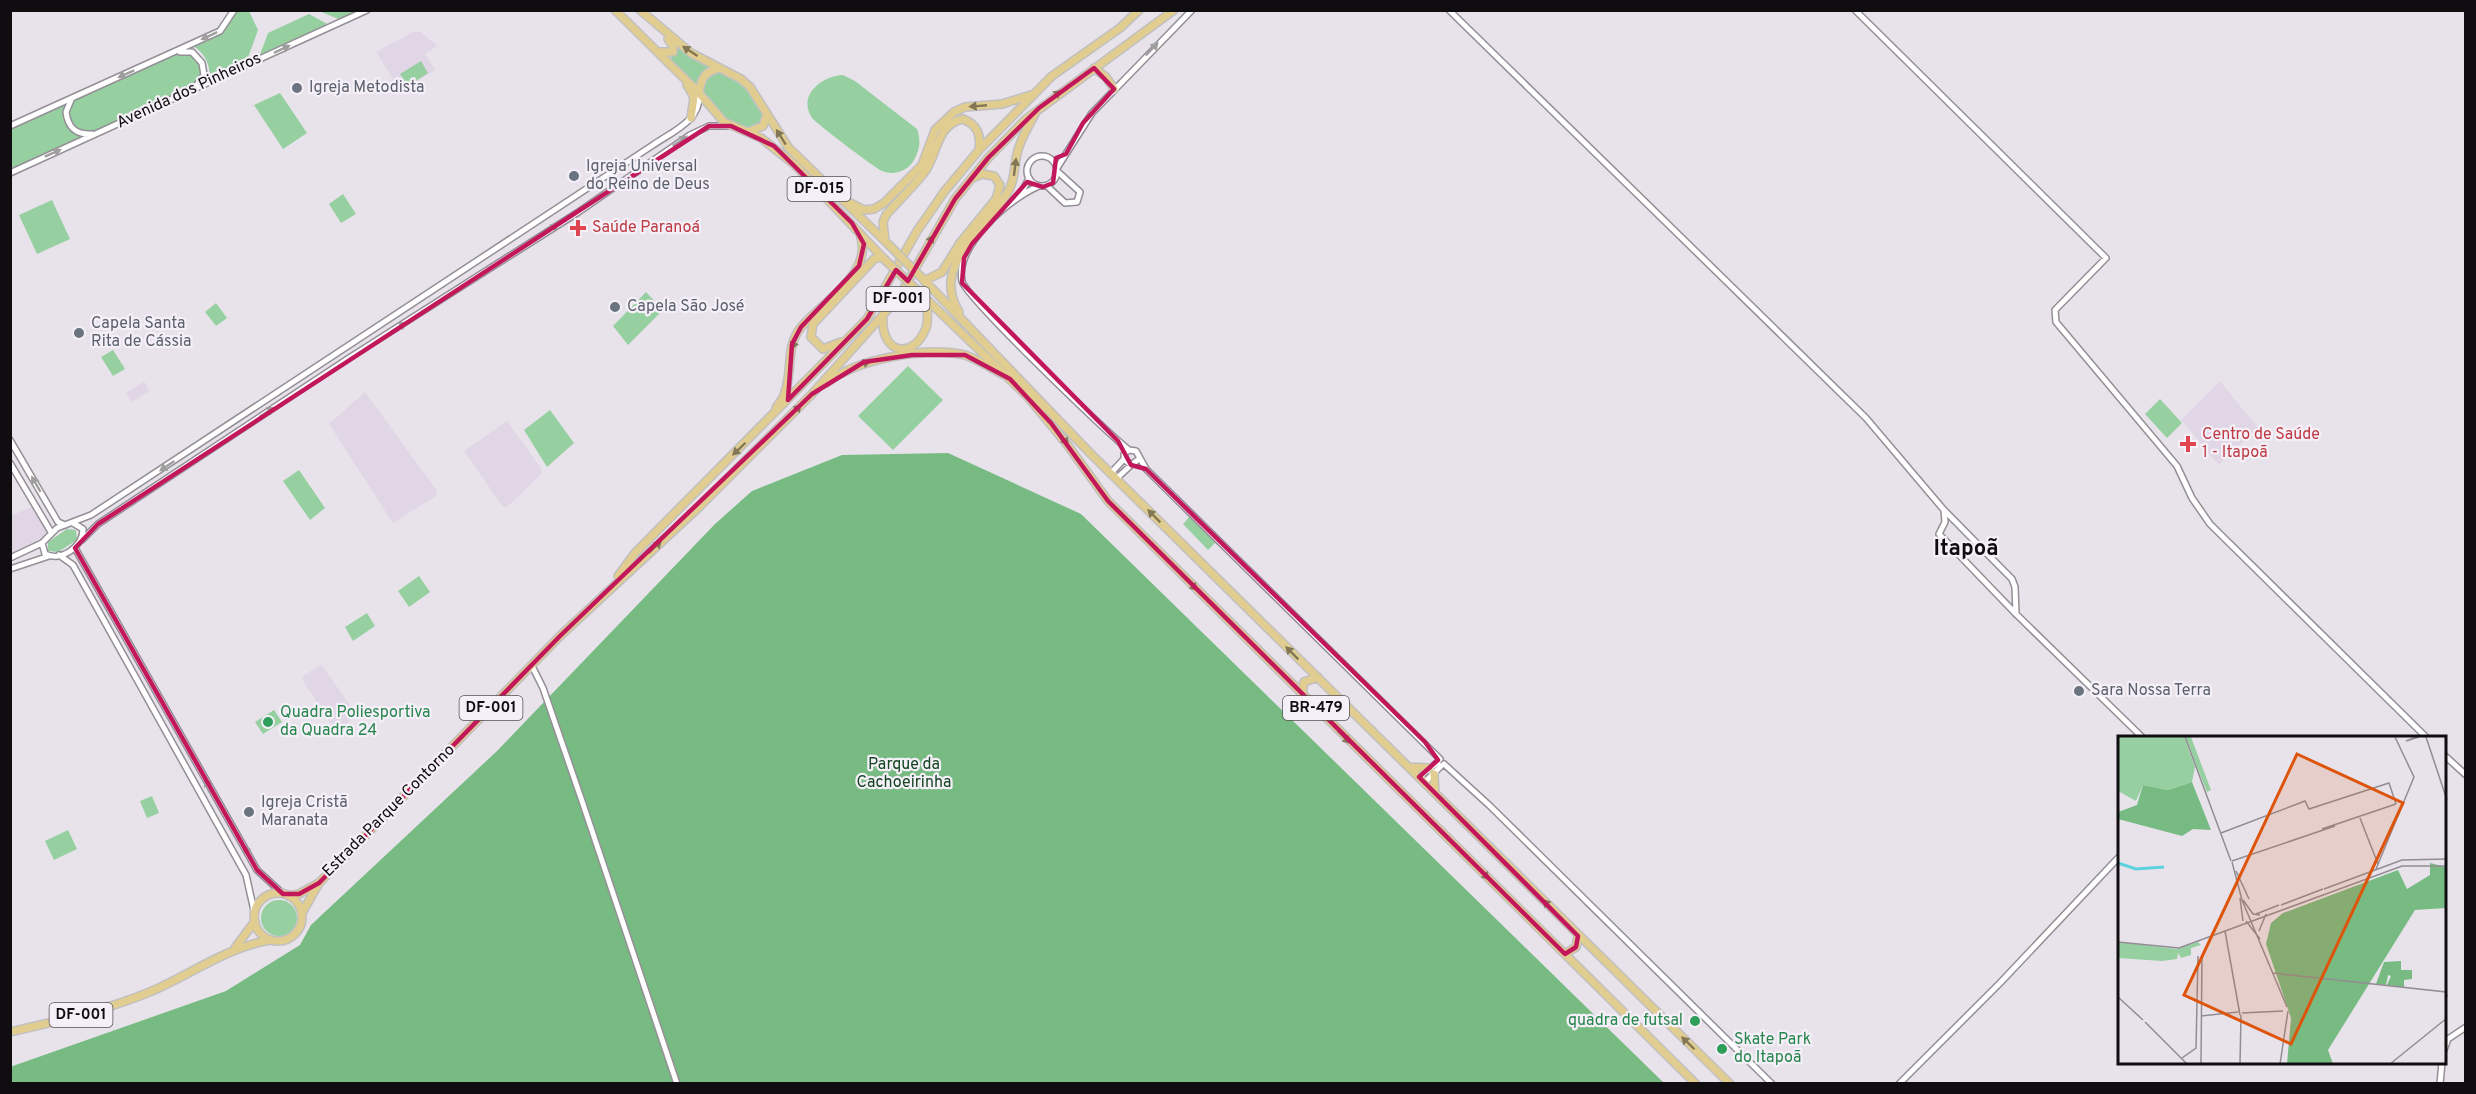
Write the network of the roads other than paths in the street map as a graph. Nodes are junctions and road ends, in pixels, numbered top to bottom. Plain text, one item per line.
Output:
1 (234, 10) edge
2 (367, 10) edge
3 (615, 10) edge
4 (640, 10) edge
5 (1139, 10) edge
6 (1174, 10) edge
7 (1192, 10) edge
8 (1449, 10) edge
9 (1855, 10) edge
10 (662, 31) junction
11 (175, 52) junction
12 (658, 53) junction
13 (720, 68) junction
14 (1094, 68) junction
15 (1114, 89) junction
16 (191, 91) junction
17 (699, 93) junction
18 (1034, 94) junction
19 (78, 97) junction
20 (1039, 108) junction
21 (767, 113) junction
22 (691, 118) junction
23 (10, 126) edge
24 (731, 126) junction
25 (748, 132) junction
26 (96, 134) junction
27 (653, 145) junction
28 (979, 150) junction
29 (1066, 154) junction
30 (660, 155) junction
31 (1052, 160) junction
32 (1057, 170) junction
33 (10, 173) edge
34 (972, 178) junction
35 (1029, 178) junction
36 (1039, 186) junction
37 (1047, 186) junction
38 (828, 188) junction
39 (1021, 194) junction
40 (859, 231) junction
41 (513, 239) junction
42 (887, 243) junction
43 (495, 250) junction
44 (519, 250) junction
45 (883, 258) junction
46 (502, 261) junction
47 (923, 279) junction
48 (926, 299) junction
49 (883, 316) junction
50 (968, 327) junction
51 (856, 332) junction
52 (310, 371) junction
53 (1010, 379) junction
54 (315, 380) junction
55 (296, 381) junction
56 (302, 389) junction
57 (812, 394) junction
58 (770, 418) junction
59 (223, 428) junction
60 (228, 438) junction
61 (10, 440) edge
62 (13, 448) edge
63 (190, 450) junction
64 (1126, 454) junction
65 (195, 460) junction
66 (10, 463) edge
67 (1135, 463) junction
68 (1113, 476) junction
69 (1944, 510) junction
70 (1953, 519) junction
71 (1945, 522) junction
72 (73, 523) junction
73 (65, 525) junction
74 (51, 532) junction
75 (81, 541) junction
76 (42, 543) junction
77 (75, 548) junction
78 (59, 555) junction
79 (50, 556) junction
80 (10, 558) edge
81 (10, 569) edge
82 (611, 586) junction
83 (2016, 595) junction
84 (2000, 598) junction
85 (109, 609) junction
86 (99, 613) junction
87 (2016, 614) junction
88 (116, 622) junction
89 (107, 627) junction
90 (532, 666) junction
91 (1318, 677) junction
92 (1302, 695) junction
93 (2141, 736) edge
94 (2425, 736) edge
95 (187, 748) junction
96 (177, 753) junction
97 (2446, 756) edge
98 (194, 761) junction
99 (1441, 763) junction
100 (185, 767) junction
101 (1409, 767) junction
102 (1432, 771) junction
103 (2466, 775) edge
104 (1422, 780) junction
105 (1435, 793) junction
106 (2118, 858) edge
107 (319, 883) junction
108 (286, 895) junction
109 (302, 913) junction
110 (255, 918) junction
111 (1578, 936) junction
112 (270, 940) junction
113 (234, 949) junction
114 (1565, 954) junction
115 (2466, 1028) edge
116 (10, 1032) edge
117 (2446, 1037) edge
118 (2442, 1064) edge
119 (676, 1083) edge
120 (1696, 1083) edge
121 (1730, 1083) edge
122 (1772, 1083) edge
123 (1899, 1083) edge
124 (2440, 1083) edge

1 -> 11 street
16 -> 2 street, Avenida dos Pinheiros
3 - 12 main road, DF-015
4 - 10 main road, DF-015
5 - 18 main road
6 - 14 main road, DF-001
15 -> 7 street
8 - 69 street
9 - 94 street
10 - 12 main road
13 -> 10 main road, DF-015
11 - 16 street
11 -> 19 street
12 - 17 main road, DF-015
12 - 22 main road
13 - 17 main road
13 - 21 main road, DF-015
14 - 15 main road
20 -> 14 main road, DF-001
15 - 29 street
16 - 26 street, Avenida dos Pinheiros
17 - 22 street
17 - 24 main road, DF-015
18 - 28 main road
18 -> 38 main road
19 - 23 street
19 - 26 street
20 - 34 main road, DF-001
50 -> 20 main road
21 - 25 main road
38 -> 21 main road, DF-015
22 - 27 street
24 - 25 main road, DF-015
30 -> 24 street
25 - 40 main road, DF-015
33 -> 26 street, Avenida dos Pinheiros
27 - 30 street
27 - 41 street
28 - 42 main road
28 - 51 main road, DF-001
29 - 31 street
29 - 32 street
44 -> 30 street
31 - 32 street
31 - 35 street
32 - 37 street
32 - 37 street
34 - 47 main road
49 -> 34 main road, DF-001
35 - 36 street
35 - 39 street
36 - 37 street
36 - 39 street
38 - 42 main road, DF-015
39 - 64 street
40 - 45 main road, DF-015
40 -> 58 main road
41 - 43 street
41 - 44 street
42 - 47 main road, bridge
43 - 46 street
43 - 52 street
44 - 46 street
45 - 48 main road, BR-479, bridge
45 - 51 main road
54 -> 46 street
47 - 50 main road, BR-479
48 - 49 main road
48 - 53 main road, BR-479
49 - 57 main road, DF-001
50 - 68 main road, BR-479
51 - 58 main road, DF-001
52 - 54 street
52 - 55 street
57 -> 53 main road
53 -> 92 main road, BR-479
54 - 56 street
55 - 56 street
55 - 59 street
60 -> 56 street
82 -> 57 main road, DF-001
58 -> 82 main road, DF-001
59 - 60 street
59 - 63 street
60 - 65 street
61 - 62 street
73 -> 62 street
63 - 65 street
63 -> 72 street
64 - 67 street
64 - 67 street
64 - 68 street
65 - 75 street
66 - 74 street
67 - 68 street
67 - 99 street
91 -> 68 main road, BR-479
69 - 70 street
69 - 71 street
70 - 71 street
70 - 83 street
71 - 84 street
72 - 73 street
72 - 75 street
73 - 74 street
74 - 76 street
75 - 77 street
76 - 79 street
76 - 80 street
77 - 78 street
77 - 85 street
78 - 79 street
78 - 86 street
79 - 81 street
82 - 90 main road, Estrada Parque Contorno / DF-001
83 - 84 street
83 - 87 street
84 - 87 street
85 - 86 street
85 - 88 street
86 - 89 street
87 - 93 street
88 - 89 street
88 - 95 street
89 - 96 street
90 - 107 main road, Estrada Parque Contorno / DF-001
90 - 119 street
91 - 92 main road
91 - 101 main road, BR-479
92 -> 114 main road, BR-479
95 - 96 street
95 - 98 street
96 - 100 street
97 - 103 street
98 - 100 street
108 -> 98 street
99 - 102 street
99 - 122 street
100 - 110 street
101 - 102 main road
101 - 104 main road, BR-479
102 - 104 street
102 - 105 main road
104 - 105 main road, BR-479
111 -> 105 main road, BR-479
106 - 123 street
107 - 108 main road, Estrada Parque Contorno / DF-001
107 - 109 main road, Estrada Parque Contorno / DF-001
108 - 109 main road
108 - 110 main road, DF-001
109 - 112 main road, DF-001
110 - 112 main road
110 - 113 main road, DF-001
111 - 114 main road
121 -> 111 main road, BR-479
112 - 113 main road, DF-001
113 - 116 main road, DF-001
114 - 120 main road, BR-479
115 - 117 street
118 - 124 street

